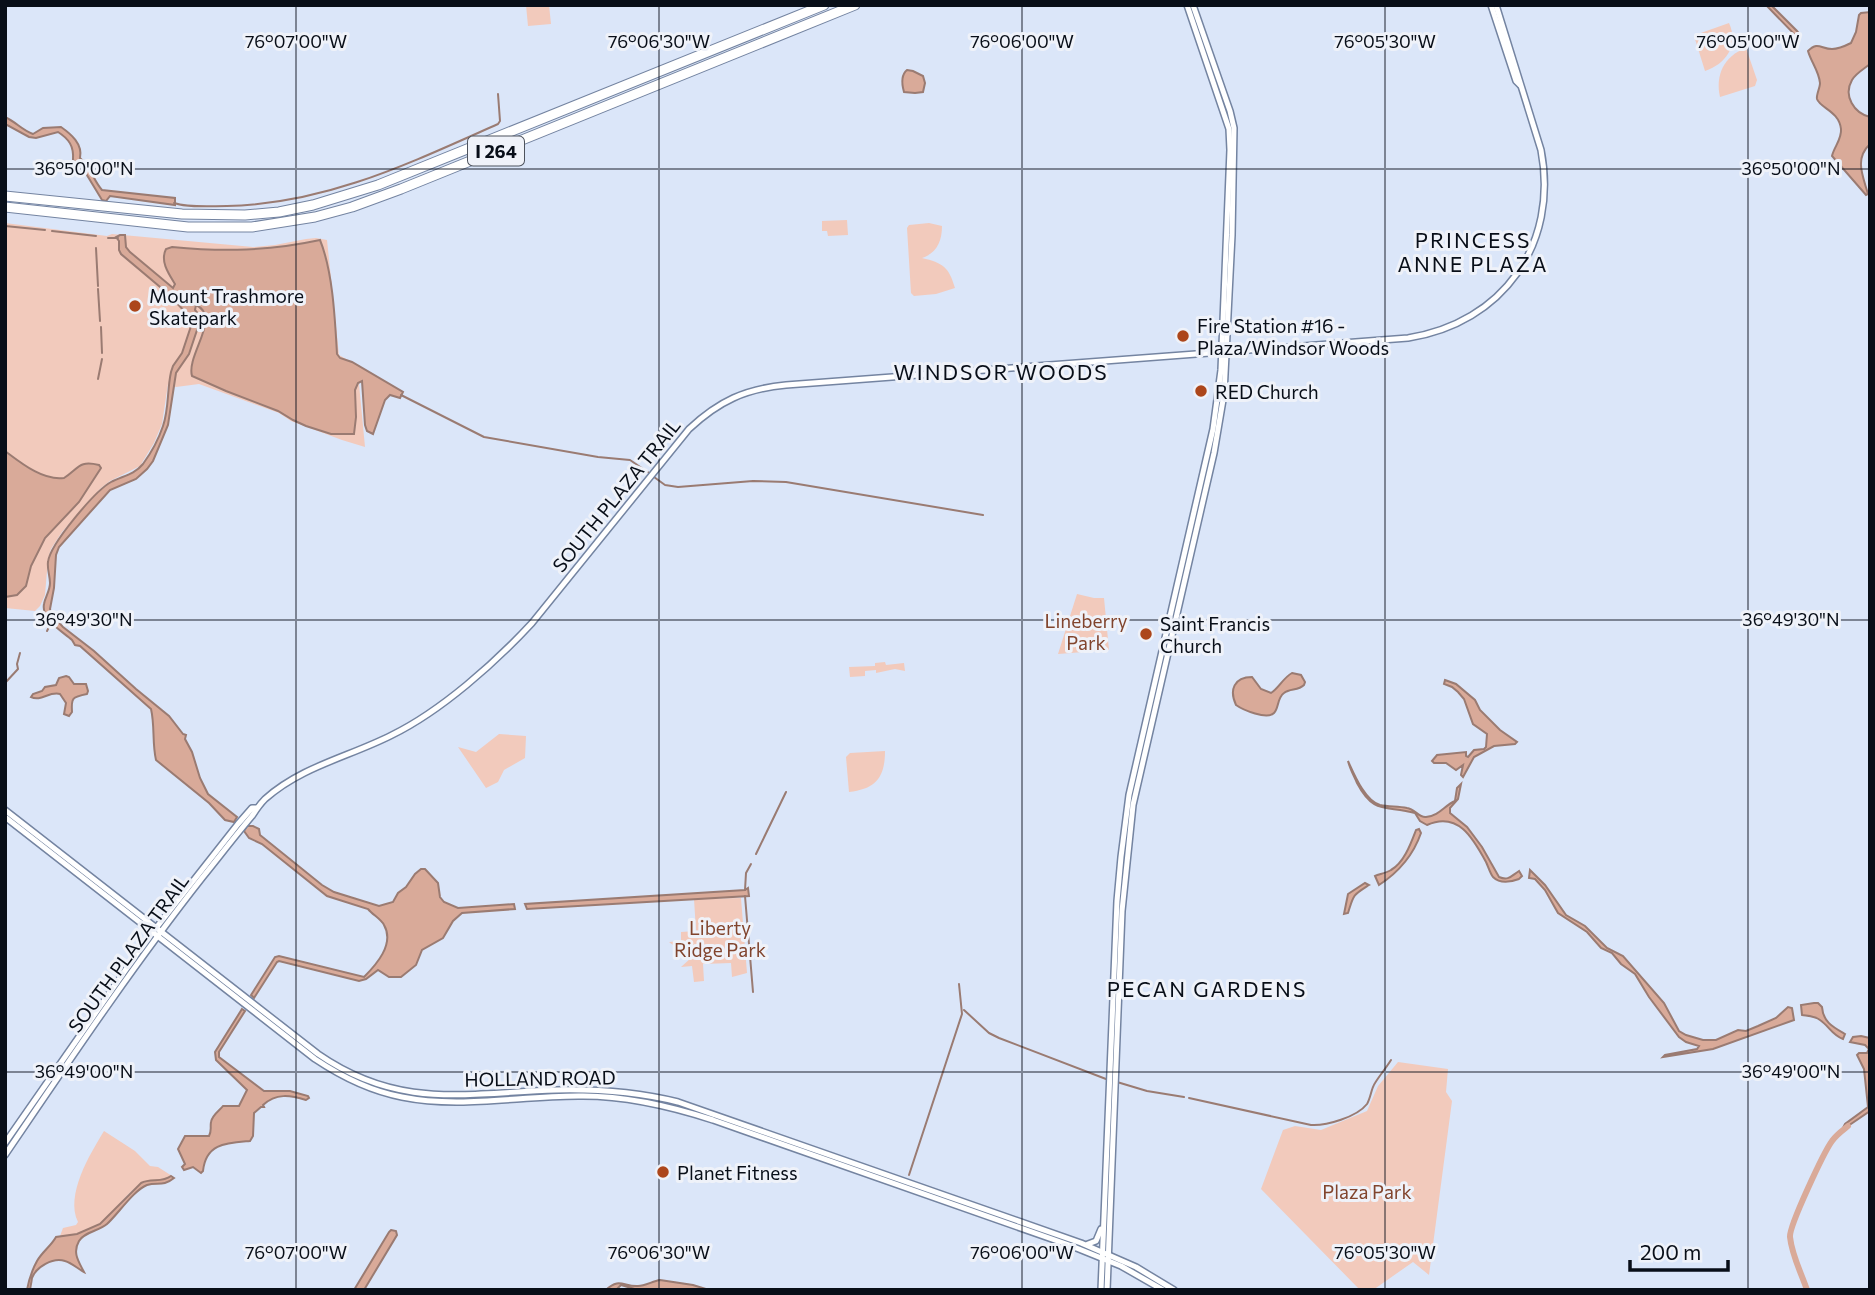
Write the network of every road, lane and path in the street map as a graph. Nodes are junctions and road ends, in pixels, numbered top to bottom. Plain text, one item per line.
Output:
1 (824, 5) edge
2 (855, 5) edge
3 (1186, 5) edge
4 (1193, 5) edge
5 (1494, 5) edge
6 (1198, 58) dead end
7 (1206, 61) junction
8 (5, 196) edge
9 (5, 207) edge
10 (1224, 352) junction
11 (5, 810) edge
12 (5, 817) edge
13 (157, 932) junction
14 (5, 1143) edge
15 (5, 1155) edge
16 (1104, 1209) junction
17 (1085, 1244) junction
18 (1105, 1256) junction
19 (1121, 1266) junction
20 (1107, 1279) junction
21 (1101, 1290) edge
22 (1107, 1290) edge
23 (1163, 1290) edge
24 (1174, 1290) edge

1 - 8 highway, I 264
2 - 9 highway, I 264
3 - 7 main road
4 - 10 main road
5 - 10 main road, SOUTH PLAZA TRAIL
6 - 7 main road
7 - 10 main road
10 - 13 main road, SOUTH PLAZA TRAIL
10 - 16 main road
10 - 18 main road
11 - 13 main road, HOLLAND ROAD
12 - 13 main road, HOLLAND ROAD
13 - 14 main road, SOUTH PLAZA TRAIL
13 - 15 main road, SOUTH PLAZA TRAIL
13 - 17 main road, HOLLAND ROAD
13 - 18 main road, HOLLAND ROAD
16 - 17 main road
16 - 18 main road
17 - 18 main road, HOLLAND ROAD
18 - 19 main road, HOLLAND ROAD
18 - 20 main road
18 - 21 main road
18 - 24 main road, HOLLAND ROAD
19 - 20 main road
19 - 23 main road, HOLLAND ROAD
20 - 22 main road

